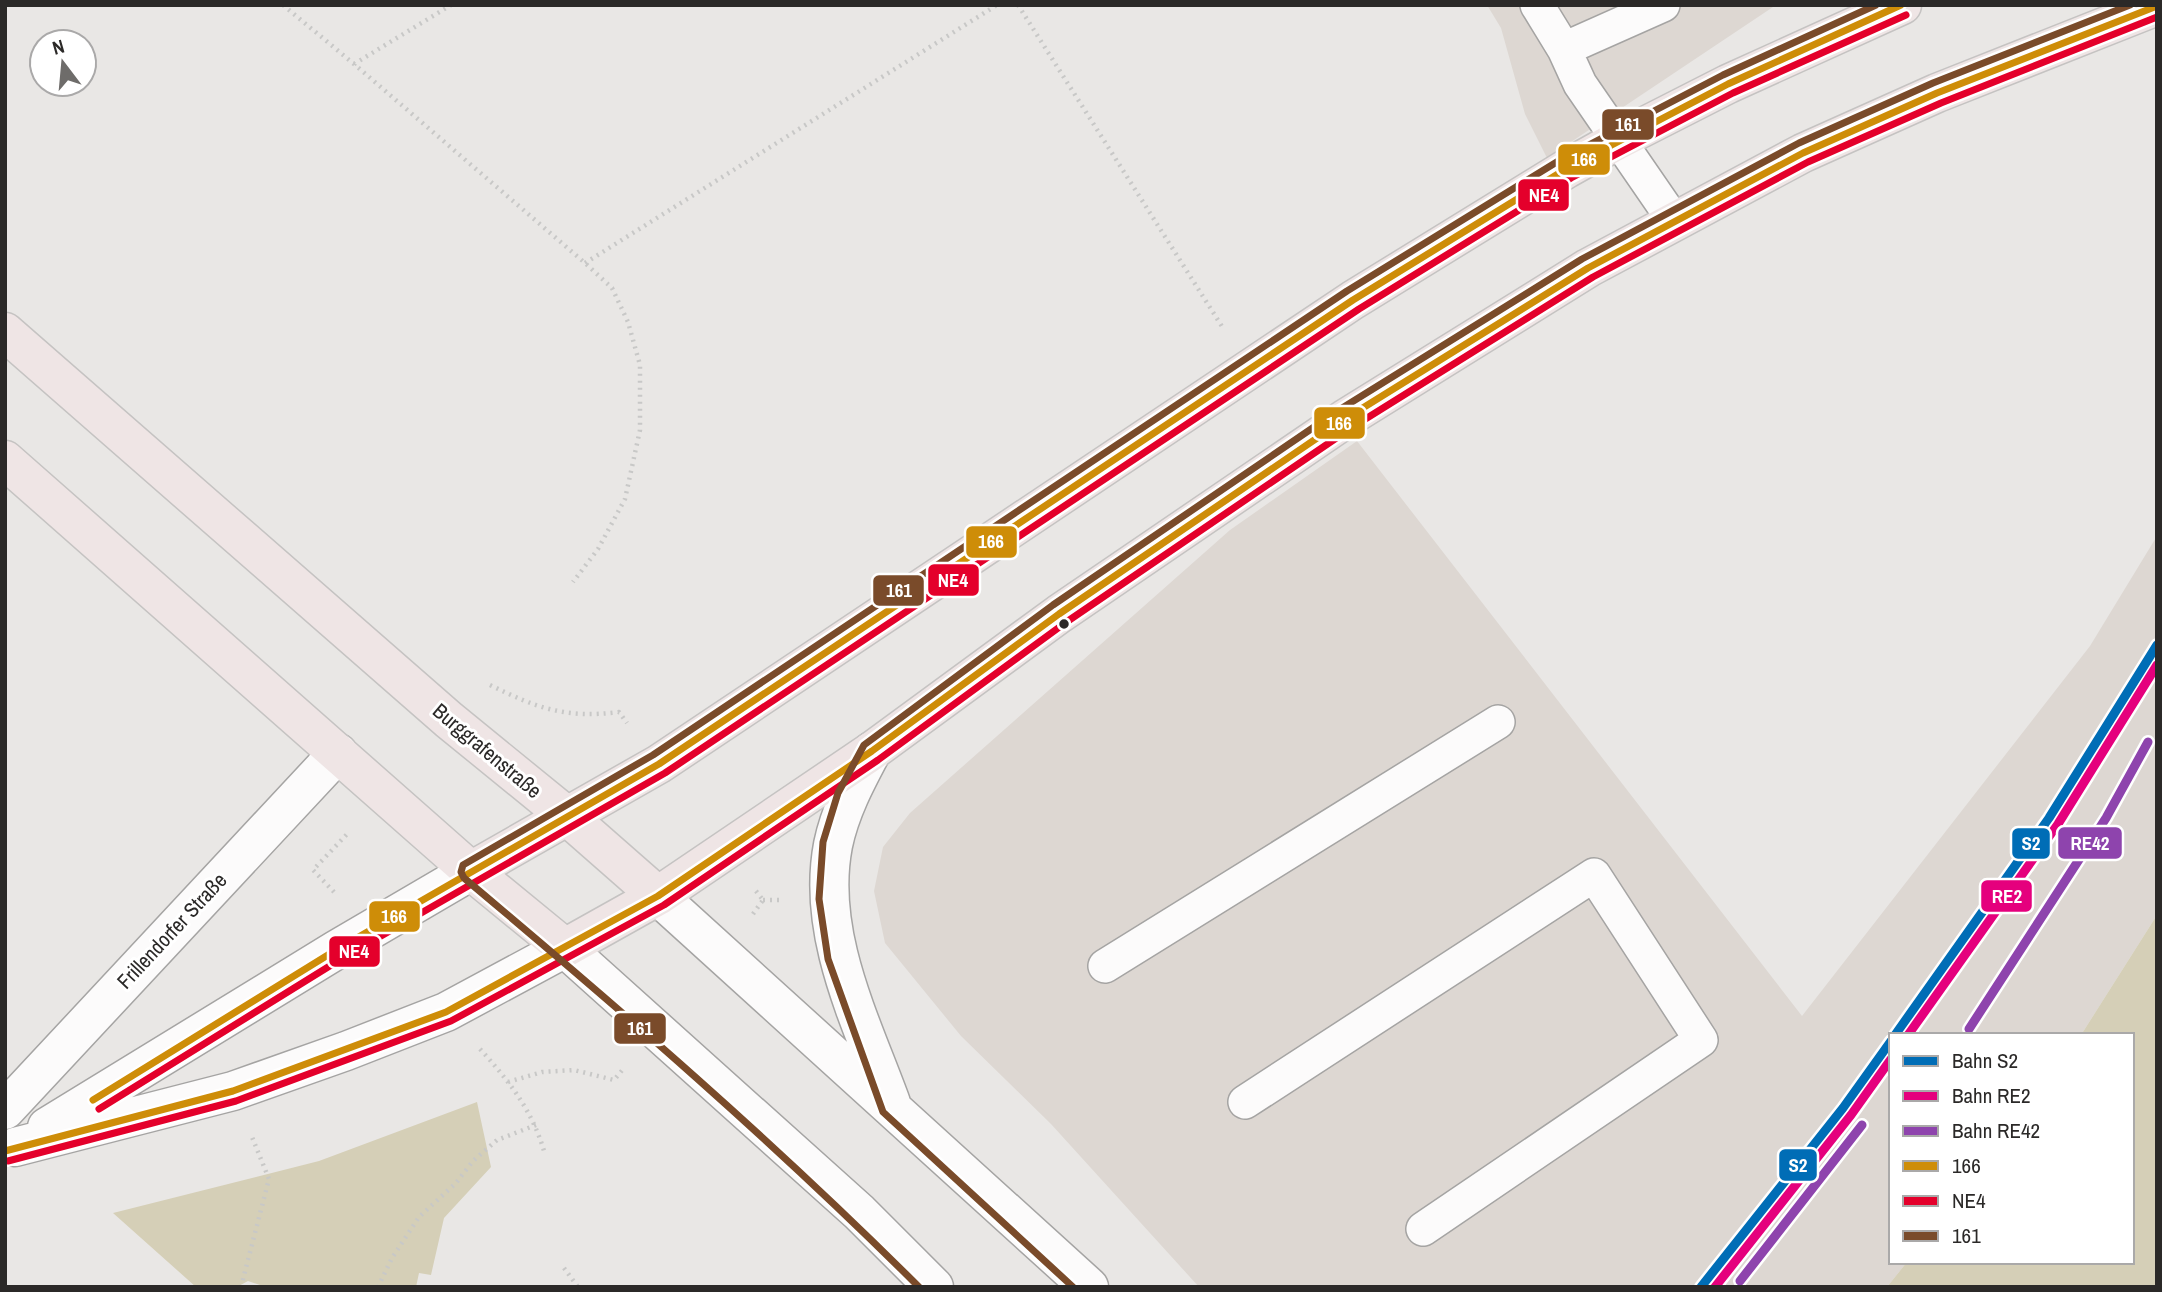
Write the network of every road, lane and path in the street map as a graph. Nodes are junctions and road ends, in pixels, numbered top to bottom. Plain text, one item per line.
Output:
1 (283, 5) edge
2 (451, 5) edge
3 (997, 5) edge
4 (1018, 5) edge
5 (1537, 5) edge
6 (1663, 5) edge
7 (1902, 5) edge
8 (2157, 6) edge
9 (1564, 49) junction
10 (354, 64) junction
11 (1618, 140) junction
12 (1675, 222) junction
13 (585, 263) junction
14 (5, 332) edge
15 (1250, 370) junction
16 (5, 460) edge
17 (573, 582) dead end
18 (1498, 722) dead end
19 (872, 751) junction
20 (338, 753) junction
21 (568, 817) junction
22 (471, 872) junction
23 (658, 896) junction
24 (565, 948) junction
25 (1105, 966) dead end
26 (233, 1091) junction
27 (1245, 1102) dead end
28 (892, 1108) junction
29 (5, 1110) edge
30 (536, 1125) dead end
31 (10, 1149) edge
32 (1423, 1229) dead end
33 (564, 1268) dead end
34 (241, 1287) edge
35 (378, 1287) edge
36 (578, 1287) edge
37 (934, 1287) edge
38 (1089, 1287) edge

1 - 10 path
2 - 10 path
3 - 13 path
4 - 15 path
5 - 9 lane
6 - 9 lane
7 - 11 main road
8 - 12 main road
9 - 11 lane
10 - 13 path
11 - 12 lane
11 - 15 main road
12 - 19 main road
13 - 17 path
14 - 21 main road, Burggrafenstraße
15 - 21 main road
16 - 20 main road
18 - 25 lane
19 - 23 main road
19 - 28 street
20 - 22 main road
20 - 29 street, Frillendorfer Straße
21 - 22 main road
21 - 23 main road, Burggrafenstraße
22 - 24 main road
22 - 31 street
23 - 24 main road
23 - 28 street, Burggrafenstraße
24 - 26 street
24 - 37 street
26 - 31 street
26 - 34 path
27 - 32 lane
28 - 38 street, Burggrafenstraße
30 - 35 path
33 - 36 path

